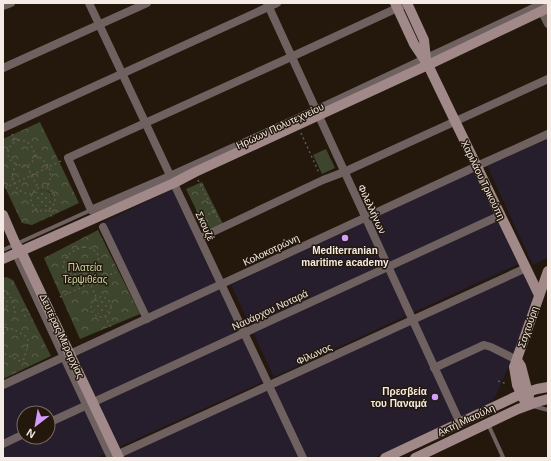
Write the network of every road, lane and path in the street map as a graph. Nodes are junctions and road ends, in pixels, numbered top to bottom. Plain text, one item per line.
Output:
1 (11, 3) edge
2 (89, 3) edge
3 (146, 3) edge
4 (277, 3) edge
5 (407, 3) edge
6 (267, 5) edge
7 (396, 5) edge
8 (3, 6) edge
9 (542, 6) edge
10 (100, 24) junction
11 (548, 24) edge
12 (291, 57) junction
13 (426, 61) junction
14 (3, 68) edge
15 (122, 73) junction
16 (548, 79) edge
17 (317, 112) junction
18 (145, 122) junction
19 (455, 122) junction
20 (297, 125) junction
21 (3, 128) edge
22 (548, 134) edge
23 (34, 155) junction
24 (68, 158) junction
25 (17, 164) junction
26 (28, 166) junction
27 (476, 166) junction
28 (49, 167) junction
29 (195, 172) junction
30 (344, 172) junction
31 (31, 175) junction
32 (172, 179) junction
33 (323, 180) junction
34 (14, 184) junction
35 (47, 187) junction
36 (5, 188) dead end
37 (38, 188) junction
38 (32, 194) junction
39 (49, 210) junction
40 (214, 212) junction
41 (93, 214) junction
42 (3, 215) edge
43 (501, 215) junction
44 (365, 217) junction
45 (52, 218) dead end
46 (191, 220) junction
47 (103, 227) dead end
48 (222, 228) junction
49 (200, 238) junction
50 (3, 250) edge
51 (18, 250) junction
52 (3, 259) edge
53 (388, 267) junction
54 (526, 268) junction
55 (123, 269) junction
56 (548, 271) edge
57 (85, 272) junction
58 (90, 283) junction
59 (221, 284) junction
60 (3, 290) edge
61 (539, 295) junction
62 (3, 297) edge
63 (60, 297) dead end
64 (97, 299) junction
65 (3, 311) edge
66 (15, 313) dead end
67 (30, 314) dead end
68 (24, 316) dead end
69 (105, 316) junction
70 (3, 319) edge
71 (147, 319) junction
72 (412, 320) junction
73 (111, 327) dead end
74 (8, 330) junction
75 (244, 333) junction
76 (3, 339) edge
77 (3, 353) edge
78 (67, 355) junction
79 (22, 360) junction
80 (517, 360) junction
81 (24, 364) dead end
82 (434, 368) junction
83 (3, 385) edge
84 (269, 385) junction
85 (548, 387) edge
86 (524, 393) junction
87 (548, 402) edge
88 (90, 404) junction
89 (529, 405) junction
90 (548, 410) edge
91 (56, 419) edge
92 (460, 423) junction
93 (488, 424) junction
94 (16, 438) edge
95 (3, 444) edge
96 (114, 457) edge
97 (303, 458) edge
98 (385, 458) edge
99 (415, 458) edge
100 (501, 458) edge

1 - 8 street
2 - 10 street, Σκουζέ
3 - 10 street
4 - 6 street
5 - 7 street
5 - 13 main road, Χαριλάου Τρικούπη
6 - 12 street, Φιλελλήνων
6 - 15 street
7 - 12 street
7 - 13 main road, Χαριλάου Τρικούπη
9 - 11 street
9 - 13 main road, Ηρώων Πολυτεχνείου
10 - 14 street
10 - 15 street, Σκουζέ
12 - 17 street, Φιλελλήνων
12 - 18 street
13 - 17 main road, Ηρώων Πολυτεχνείου
13 - 19 main road, Χαριλάου Τρικούπη
15 - 18 street, Σκουζέ
15 - 21 street
16 - 19 street
17 - 20 main road, Ηρώων Πολυτεχνείου
17 - 30 street, Φιλελλήνων
17 - 32 street, Ηρώων Πολυτεχνείου
18 - 24 street
18 - 32 street, Σκουζέ
19 - 27 main road, Χαριλάου Τρικούπη
19 - 30 street
20 - 29 main road, Ηρώων Πολυτεχνείου
20 - 33 path
22 - 27 street, Κολοκοτρώνη
23 - 25 path
23 - 26 path
23 - 28 path
24 - 28 path
24 - 41 street
25 - 26 path
25 - 34 path
26 - 31 path
27 - 43 main road, Χαριλάου Τρικούπη
27 - 44 street, Κολοκοτρώνη
28 - 31 path
28 - 35 path
29 - 32 main road, Ηρώων Πολυτεχνείου
29 - 40 path
30 - 33 street
30 - 44 street, Φιλελλήνων
31 - 34 path
31 - 37 path
32 - 41 main road
32 - 46 street, Σκουζέ
33 - 48 street
34 - 36 path
34 - 38 path
35 - 37 path
35 - 39 path
37 - 38 path
38 - 39 path
39 - 45 path
40 - 46 path
40 - 48 path
41 - 51 main road
42 - 51 main road, Δευτέρας Μεραρχίας
43 - 53 street, Ναυάρχου Νοταρά
43 - 54 main road, Χαριλάου Τρικούπη
44 - 53 street, Φιλελλήνων
44 - 59 street, Κολοκοτρώνη
46 - 49 street, Σκουζέ
47 - 55 street
48 - 49 street
49 - 59 street, Σκουζέ
50 - 51 lane
51 - 52 main road
51 - 78 main road, Δευτέρας Μεραρχίας
53 - 72 street, Φιλελλήνων
53 - 75 street, Ναυάρχου Νοταρά
54 - 61 main road, Χαριλάου Τρικούπη
54 - 72 street, Φίλωνος
55 - 58 path
55 - 71 street
56 - 61 main road, Σαχτούρη
57 - 57 path
57 - 58 path
58 - 63 path
58 - 64 path
59 - 71 street, Κολοκοτρώνη
59 - 75 street, Σκουζέ
60 - 66 path
61 - 80 main road, Σαχτούρη
62 - 65 path
64 - 69 path
64 - 69 path
67 - 68 path
69 - 73 path
70 - 74 path
71 - 78 street, Κολοκοτρώνη
72 - 82 street, Φιλελλήνων
72 - 84 street, Φίλωνος
74 - 76 path
74 - 79 path
75 - 84 street, Σκουζέ
75 - 88 street, Ναυάρχου Νοταρά
77 - 79 path
78 - 83 street, Κολοκοτρώνη
78 - 88 main road, Δευτέρας Μεραρχίας
79 - 81 path
80 - 82 street
80 - 86 main road, Σαχτούρη
82 - 92 street, Φιλελλήνων
84 - 96 street, Φίλωνος
84 - 97 street, Σκουζέ
85 - 86 main road, Ακτή Μιαούλη
86 - 89 main road, Σαχτούρη
86 - 92 main road, Ακτή Μιαούλη
87 - 89 main road, Ακτή Μιαούλη
88 - 91 street, Ναυάρχου Νοταρά
88 - 96 main road, Δευτέρας Μεραρχίας
89 - 90 lane
89 - 93 main road, Ακτή Μιαούλη
92 - 98 main road, Ακτή Μιαούλη
93 - 99 main road, Ακτή Μιαούλη
93 - 100 lane
94 - 95 street

